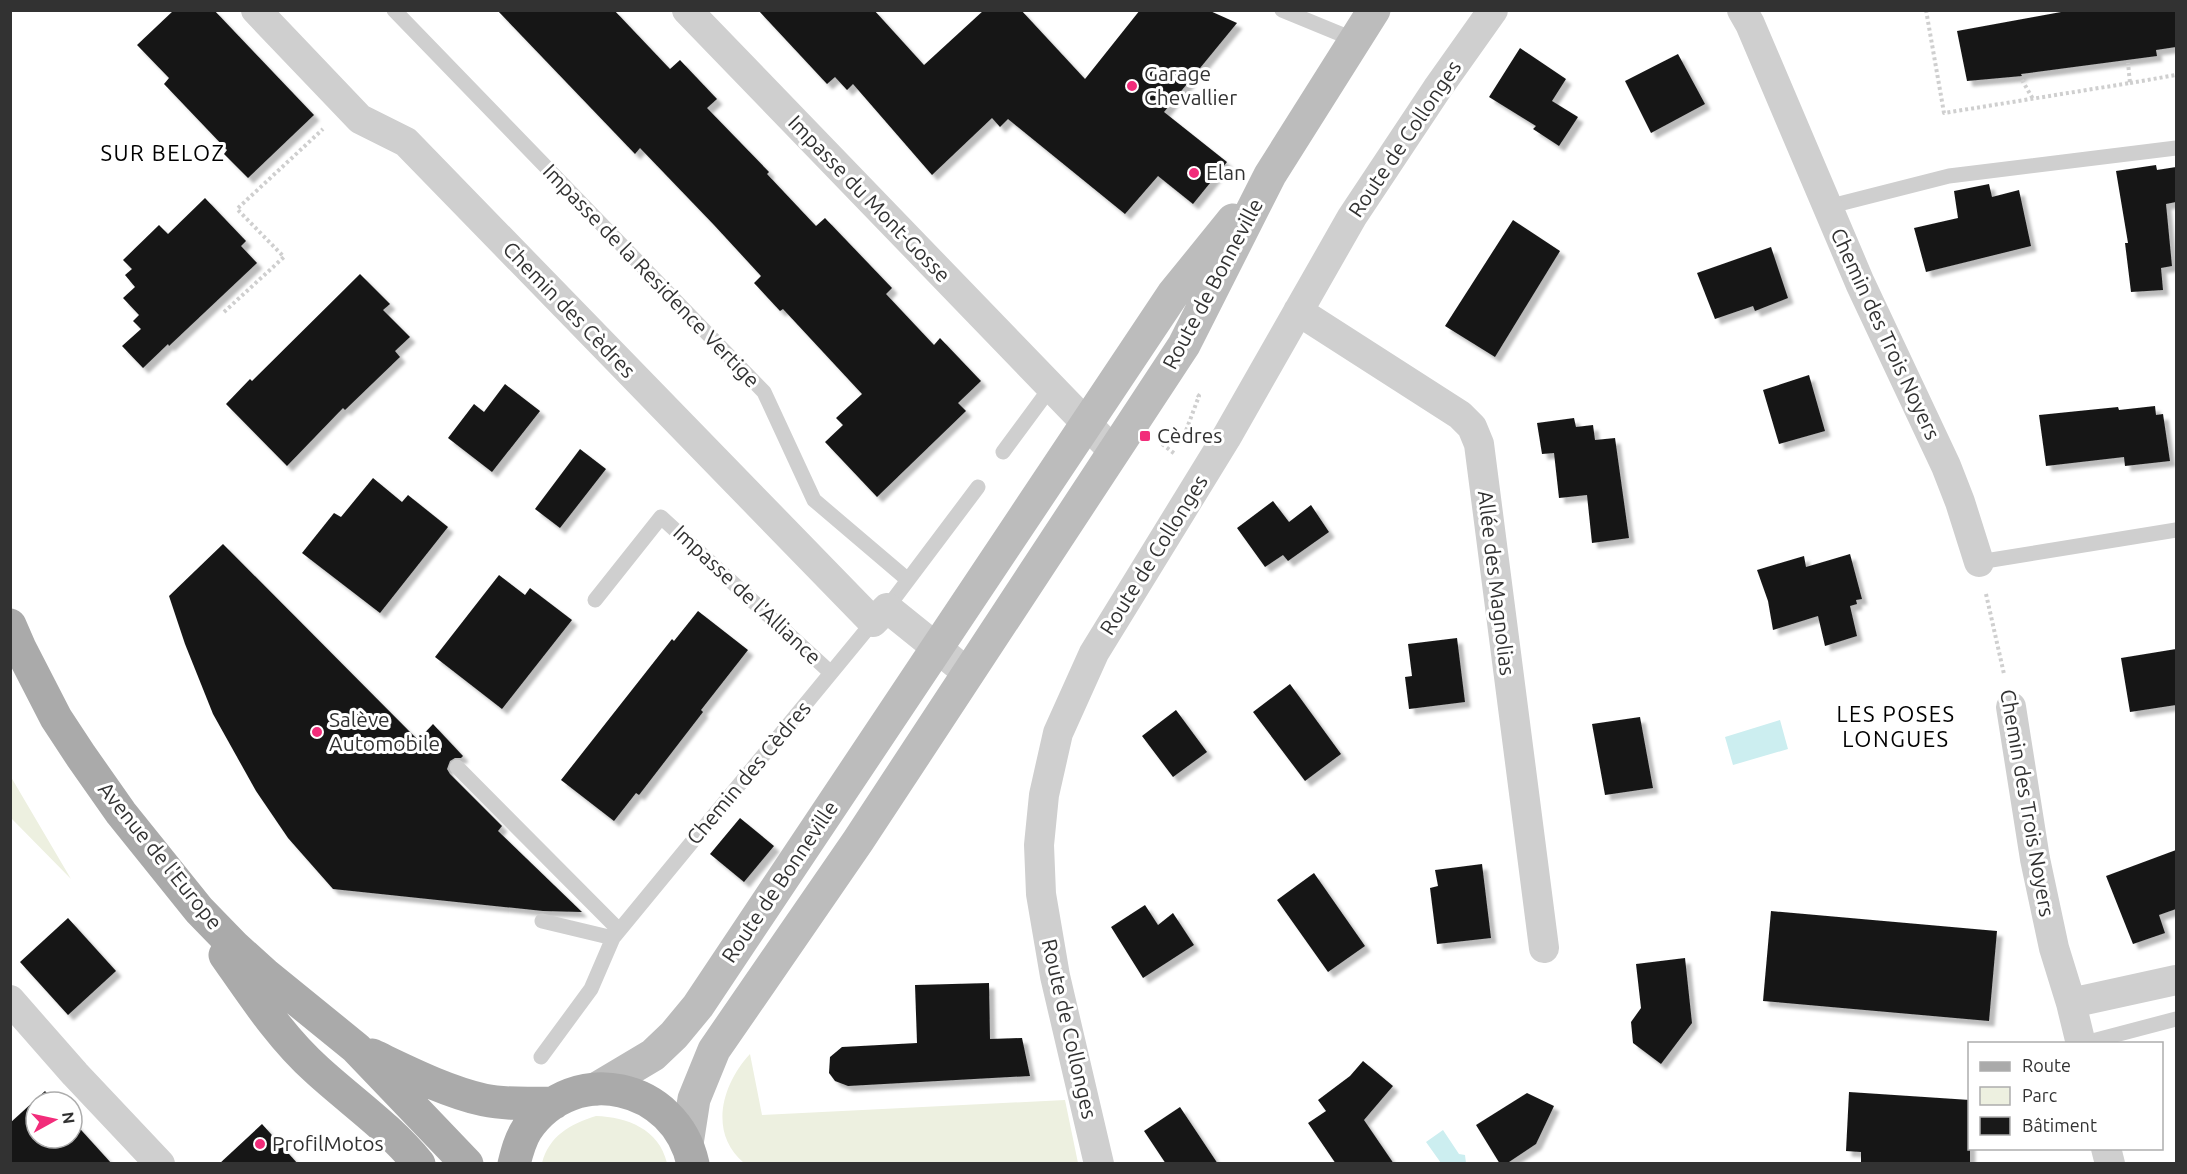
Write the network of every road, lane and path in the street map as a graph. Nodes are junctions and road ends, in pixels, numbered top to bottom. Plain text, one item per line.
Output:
1 (256, 10) edge
2 (394, 10) edge
3 (687, 10) edge
4 (1282, 10) edge
5 (1374, 10) edge
6 (1493, 10) edge
7 (1742, 10) edge
8 (1926, 10) edge
9 (1355, 40) junction
10 (2128, 63) dead end
11 (2176, 75) edge
12 (2022, 80) dead end
13 (2130, 83) junction
14 (2033, 99) junction
15 (348, 105) junction
16 (2176, 148) edge
17 (1270, 175) junction
18 (1827, 207) junction
19 (1298, 311) junction
20 (224, 312) dead end
21 (1051, 387) junction
22 (1188, 400) dead end
23 (1133, 423) junction
24 (1087, 424) junction
25 (1004, 452) dead end
26 (1114, 452) junction
27 (978, 488) dead end
28 (2176, 530) edge
29 (1979, 562) junction
30 (908, 580) junction
31 (596, 600) dead end
32 (880, 615) junction
33 (10, 625) edge
34 (936, 648) junction
35 (831, 673) junction
36 (969, 674) junction
37 (2011, 707) joint
38 (457, 767) dead end
39 (164, 868) junction
40 (542, 921) dead end
41 (619, 931) junction
42 (1544, 948) dead end
43 (2176, 980) edge
44 (10, 1000) edge
45 (2071, 1003) junction
46 (2176, 1019) edge
47 (2081, 1042) edge
48 (2089, 1042) edge
49 (357, 1048) junction
50 (541, 1057) dead end
51 (596, 1089) junction
52 (554, 1103) junction
53 (692, 1158) edge
54 (160, 1164) edge
55 (419, 1164) edge
56 (467, 1164) edge
57 (514, 1164) edge
58 (1099, 1164) edge

1 - 15 street, Chemin des Cèdres
2 - 30 lane, Impasse de la Residence Vertige
3 - 21 street, Impasse du Mont-Gosse
4 - 9 lane
5 - 9 main road, Route de Bonneville
6 - 19 street, Route de Collonges
7 - 18 street, Chemin des Trois Noyers
8 - 14 path
9 - 17 main road, Route de Bonneville
10 - 13 path
11 - 13 path
12 - 14 path
13 - 14 path
15 - 20 path
15 - 32 street, Chemin des Cèdres
16 - 18 lane, Chemin des Trois Noyers
17 - 23 main road, Route de Bonneville
17 - 24 main road, Route de Bonneville
18 - 29 street, Chemin des Trois Noyers
19 - 42 street, Allée des Magnolias
19 - 58 street, Route de Collonges
21 - 24 street, Impasse du Mont-Gosse
21 - 25 lane
22 - 23 path
23 - 26 main road, Route de Bonneville
24 - 26 street
24 - 34 main road, Route de Bonneville
26 - 36 main road, Route de Bonneville
27 - 30 lane, Chemin des Cèdres
28 - 29 lane
29 - 37 path, Chemin des Trois Noyers
30 - 32 lane, Chemin des Cèdres
31 - 35 lane, Impasse de l'Alliance
32 - 34 street, Chemin des Cèdres
32 - 35 lane, Chemin des Cèdres
33 - 39 main road, Avenue de l'Europe
34 - 36 street
34 - 51 main road, Route de Bonneville
35 - 41 lane, Chemin des Cèdres
36 - 53 main road, Route de Bonneville
37 - 45 street, Chemin des Trois Noyers
38 - 41 lane
39 - 49 main road, Avenue de l'Europe
39 - 55 main road
40 - 41 lane
41 - 50 lane, Chemin des Cèdres
43 - 45 street
44 - 54 street
45 - 47 street, Chemin des Trois Noyers
46 - 48 lane
49 - 52 main road, Avenue de l'Europe
49 - 56 main road, Avenue de l'Europe
51 - 52 main road
51 - 53 main road
52 - 57 main road

